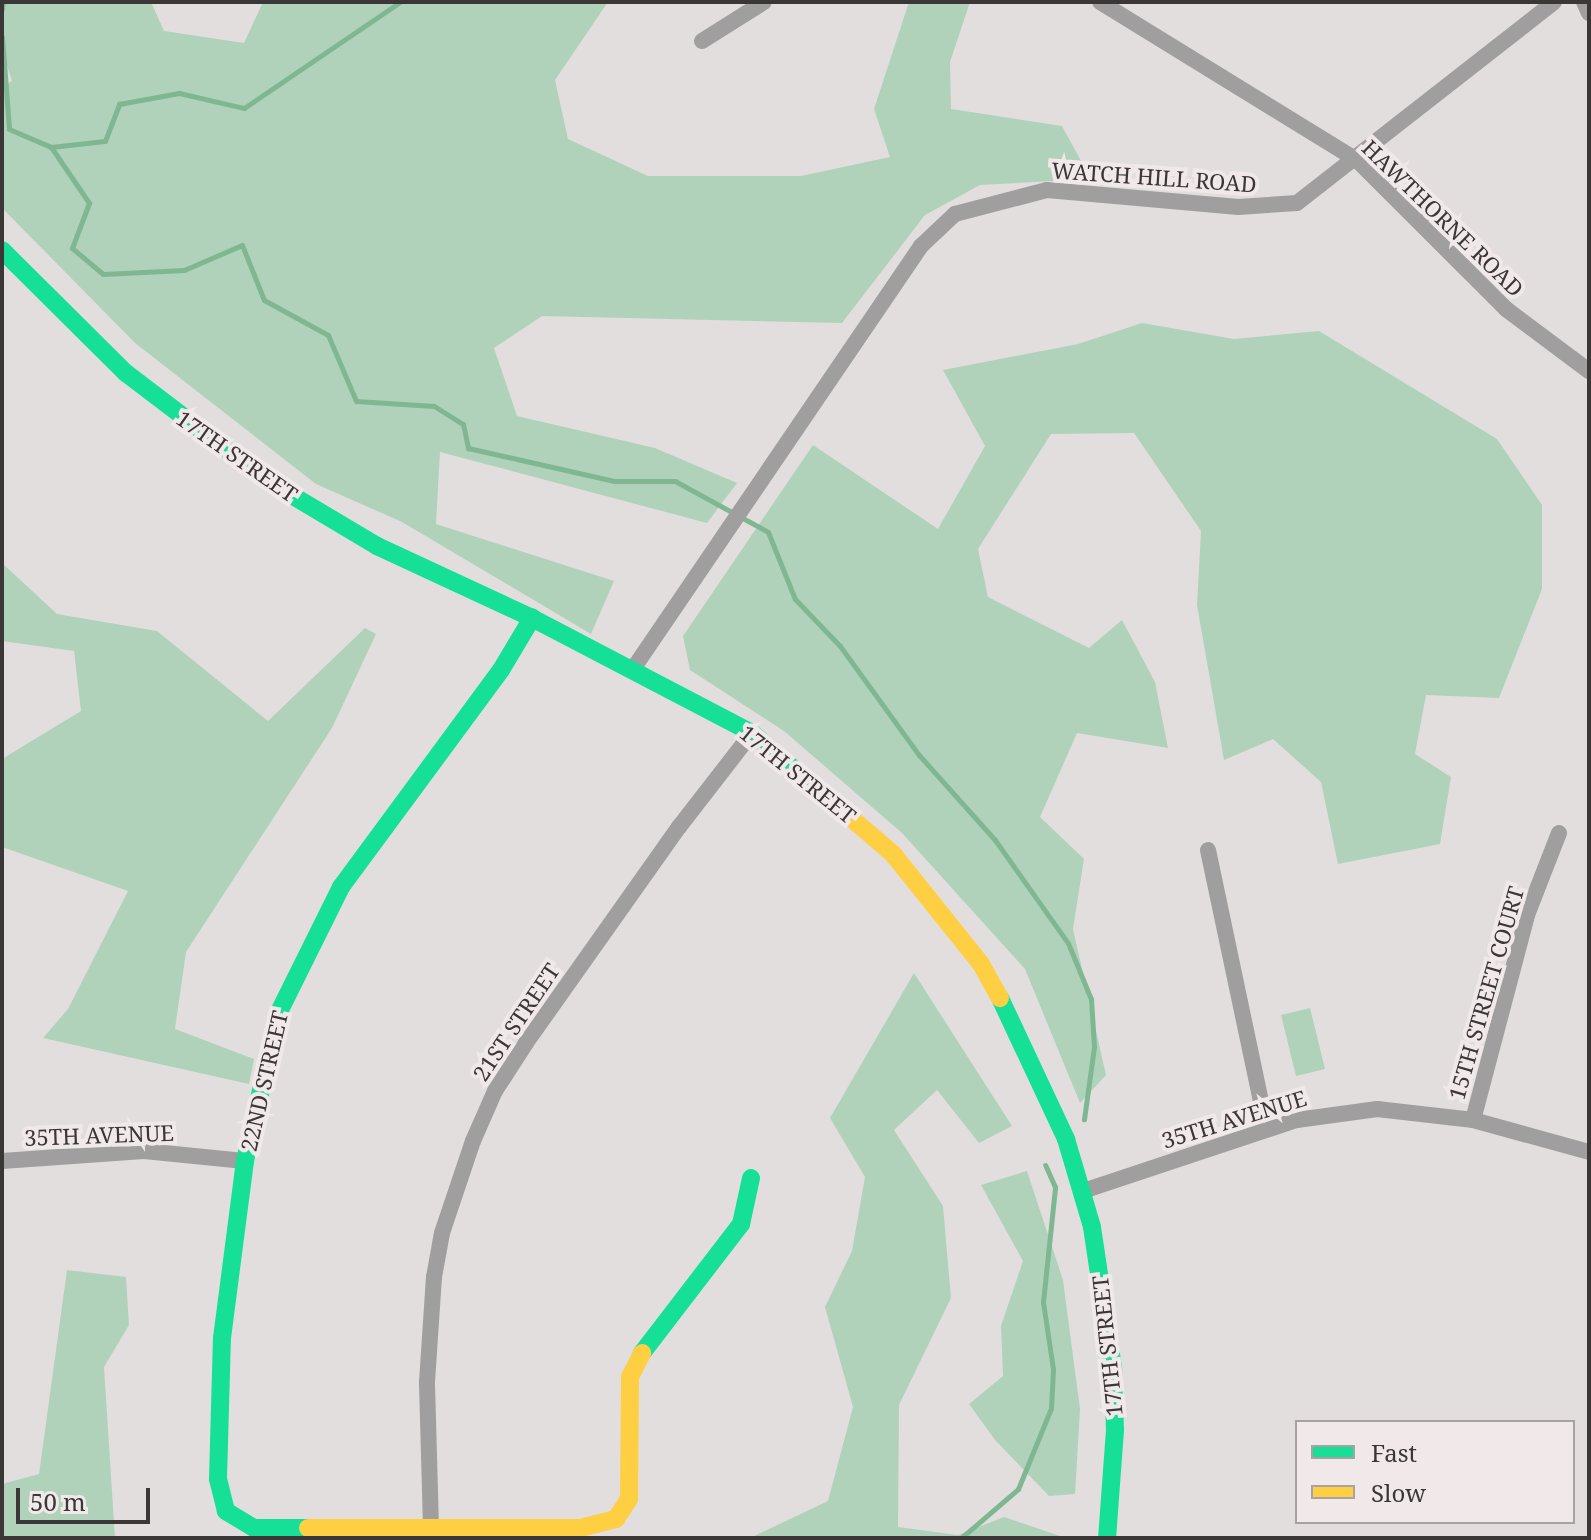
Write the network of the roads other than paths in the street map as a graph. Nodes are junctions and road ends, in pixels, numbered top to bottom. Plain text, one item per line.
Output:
1 (764, 2) edge
2 (1100, 2) edge
3 (1554, 2) edge
4 (1584, 2) edge
5 (1589, 13) edge
6 (702, 41) dead end
7 (1357, 160) junction
8 (2, 250) edge
9 (1589, 371) edge
10 (532, 618) junction
11 (633, 669) junction
12 (752, 733) junction
13 (1559, 833) dead end
14 (1208, 850) dead end
15 (1473, 1120) junction
16 (1267, 1129) junction
17 (1589, 1152) edge
18 (2, 1161) edge
19 (245, 1161) junction
20 (751, 1178) dead end
21 (1083, 1191) junction
22 (431, 1527) junction
23 (1107, 1538) edge

1 - 6 street
2 - 7 street, HAWTHORNE ROAD
3 - 7 street, WATCH HILL ROAD
4 - 5 street
7 - 9 street, HAWTHORNE ROAD
7 - 11 street, WATCH HILL ROAD
8 - 10 street, 17TH STREET
10 - 11 street, 17TH STREET
10 - 19 street, 22ND STREET
11 - 12 street, 17TH STREET
12 - 21 street, 17TH STREET
12 - 22 street, 21ST STREET
13 - 15 street, 15TH STREET COURT
14 - 16 street
15 - 16 street, 35TH AVENUE
15 - 17 street, 35TH AVENUE
16 - 21 street, 35TH AVENUE
18 - 19 street, 35TH AVENUE
19 - 22 street, 22ND STREET
20 - 22 street
21 - 23 street, 17TH STREET

